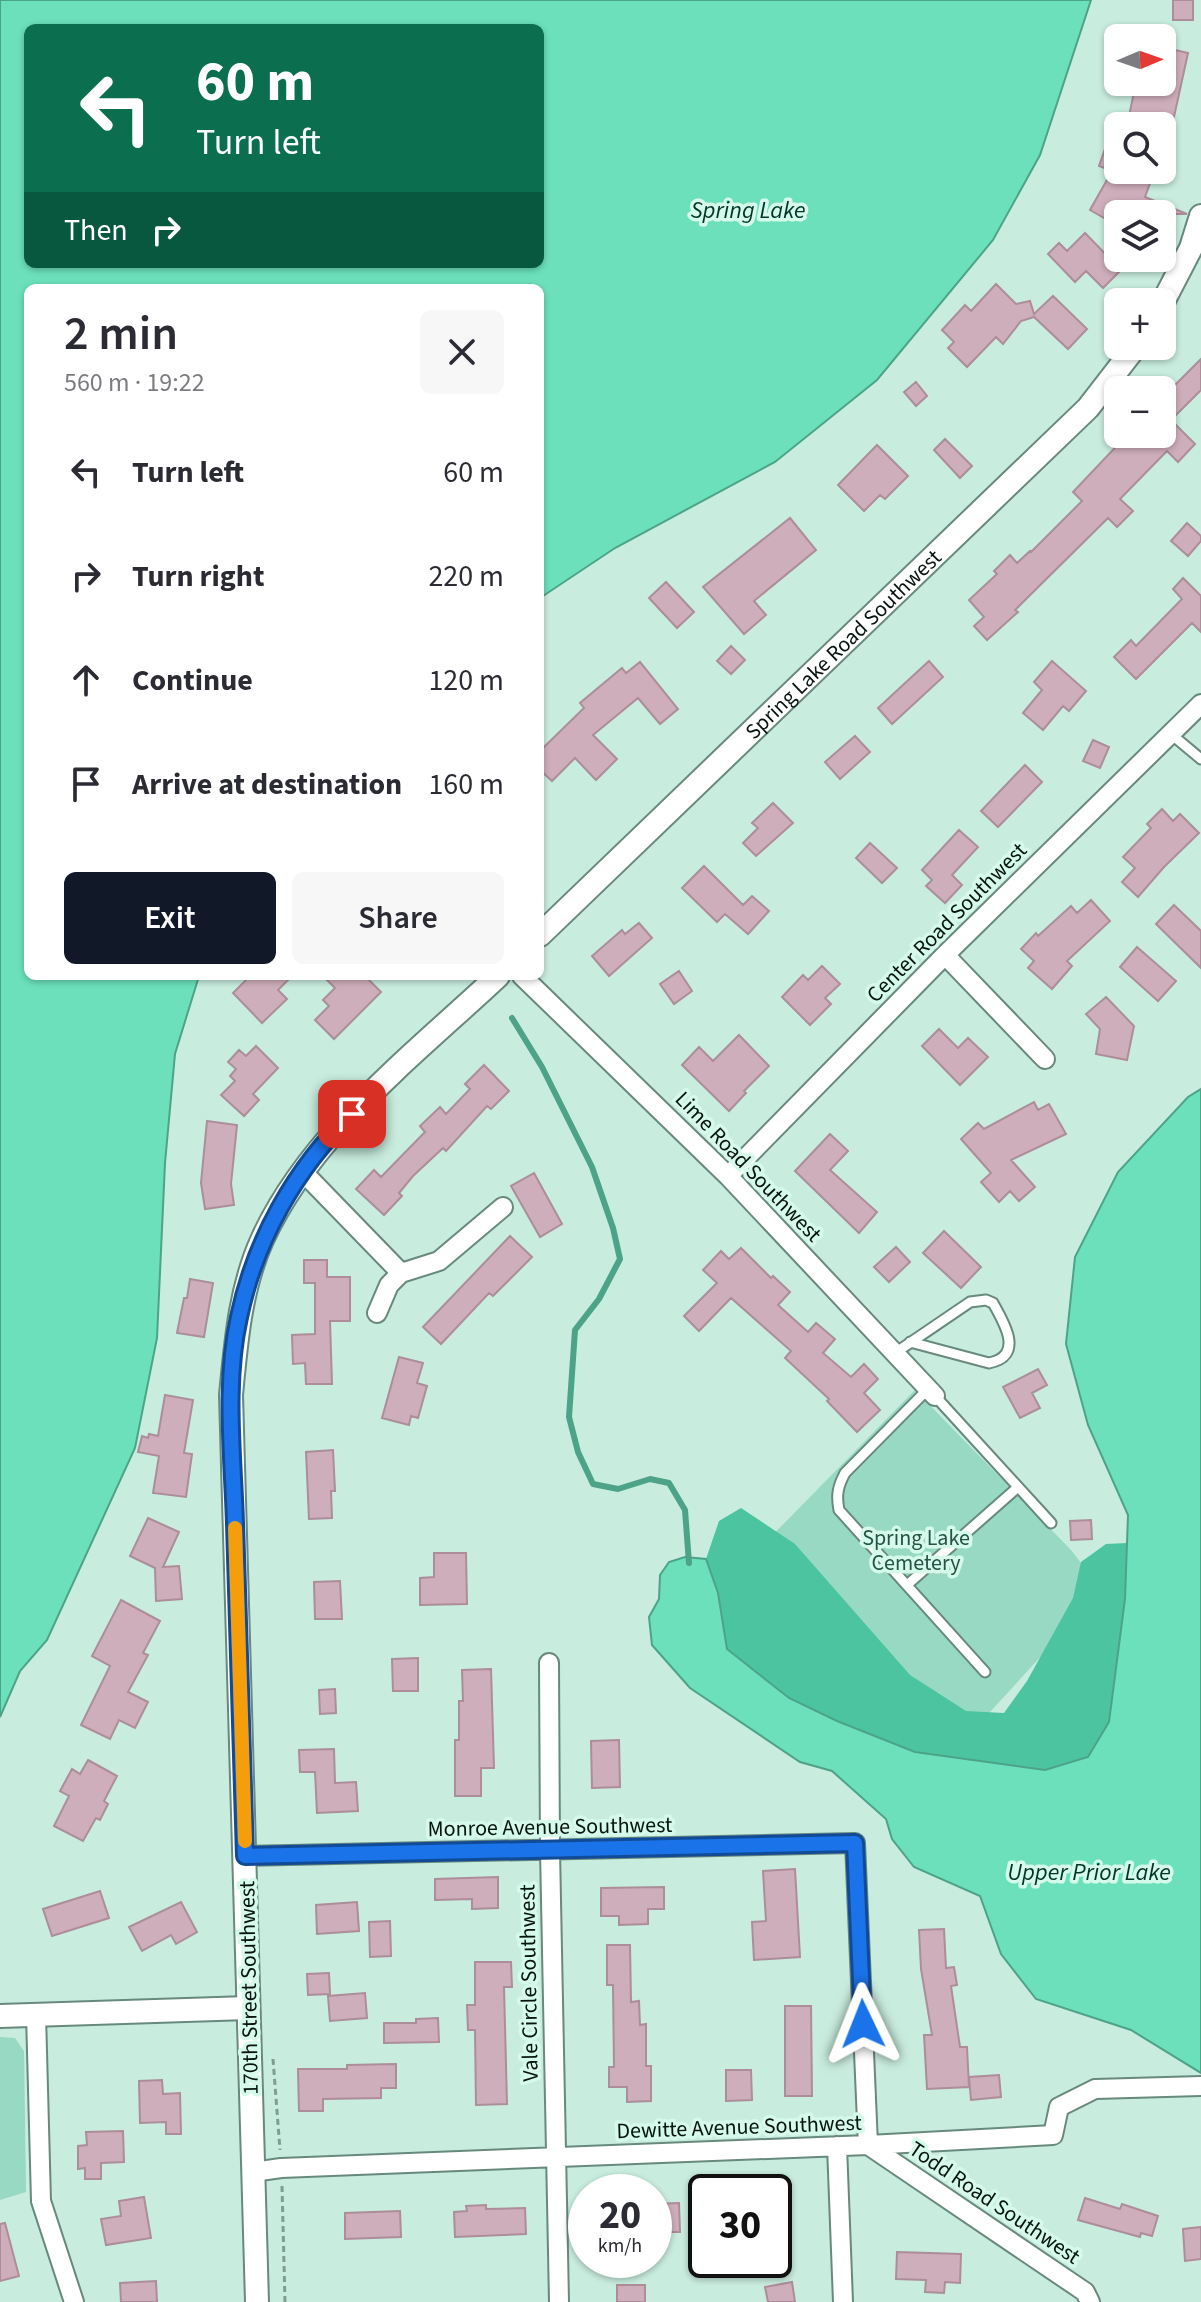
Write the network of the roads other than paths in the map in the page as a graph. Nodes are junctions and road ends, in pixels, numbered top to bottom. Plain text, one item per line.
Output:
1 (1201, 216) edge
2 (1196, 249) edge
3 (1172, 288) edge
4 (1125, 360) edge
5 (1201, 704) edge
6 (1171, 734) junction
7 (1201, 759) edge
8 (544, 931) edge
9 (945, 955) junction
10 (494, 980) edge
11 (526, 980) edge
12 (1045, 1059) dead end
13 (302, 1171) junction
14 (728, 1176) junction
15 (503, 1207) dead end
16 (401, 1273) junction
17 (377, 1313) dead end
18 (910, 1342) junction
19 (895, 1353) junction
20 (932, 1392) junction
21 (1018, 1487) junction
22 (1051, 1523) dead end
23 (907, 1585) junction
24 (549, 1663) dead end
25 (985, 1672) dead end
26 (550, 1850) junction
27 (245, 1856) junction
28 (248, 2008) junction
29 (36, 2014) junction
30 (0, 2016) edge
31 (1201, 2086) edge
32 (868, 2145) junction
33 (837, 2146) junction
34 (555, 2156) junction
35 (253, 2172) junction
36 (74, 2302) edge
37 (257, 2302) edge
38 (559, 2302) edge
39 (843, 2302) edge
40 (1090, 2302) edge

1 - 2 street
2 - 3 street
4 - 8 street, Spring Lake Road Southwest
5 - 6 street, Center Road Southwest
6 - 7 lane
6 - 9 street, Center Road Southwest
9 - 12 street
9 - 14 street, Center Road Southwest
10 - 13 street
11 - 14 street, Lime Road Southwest
13 - 16 street
13 - 27 street, 170th Street Southwest
14 - 19 street, Lime Road Southwest
15 - 16 street
16 - 17 street
18 - 18 lane
18 - 19 lane
19 - 20 street, Lime Road Southwest
20 - 21 lane
20 - 23 lane
21 - 22 lane
21 - 23 lane
23 - 25 lane
24 - 26 street, Vale Circle Southwest
26 - 27 street, Monroe Avenue Southwest
26 - 32 street, Monroe Avenue Southwest
26 - 34 street, Vale Circle Southwest
27 - 28 street, 170th Street Southwest
28 - 29 street
28 - 35 street, 170th Street Southwest
29 - 30 street
29 - 36 street
31 - 32 street, Dewitte Avenue Southwest
32 - 33 street, Dewitte Avenue Southwest
32 - 40 street, Todd Road Southwest
33 - 34 street, Dewitte Avenue Southwest
33 - 39 street
34 - 35 street, Dewitte Avenue Southwest
34 - 38 street, Vale Circle Southwest
35 - 37 street, 170th Street Southwest

